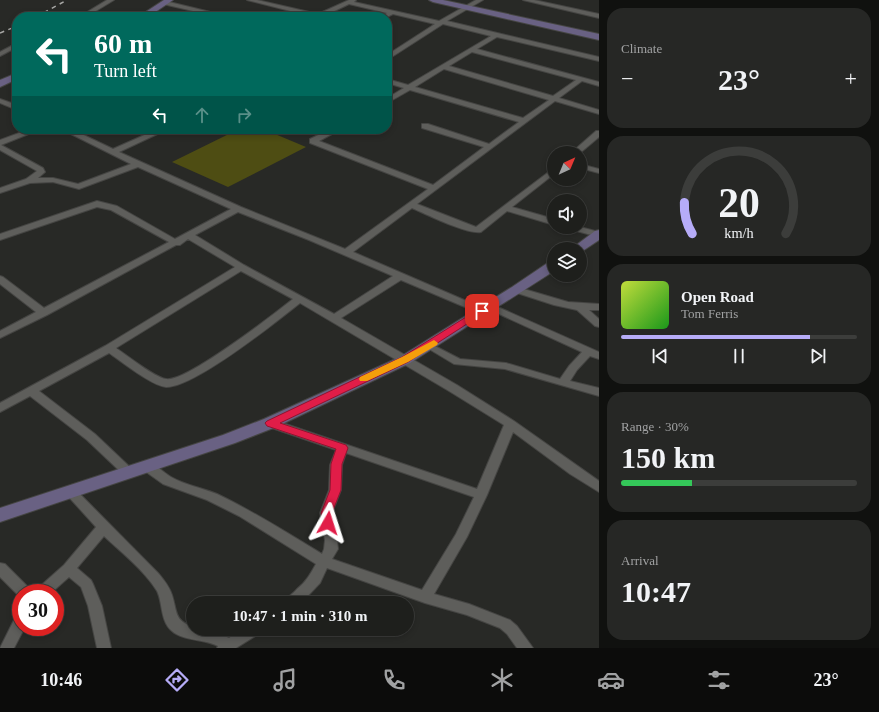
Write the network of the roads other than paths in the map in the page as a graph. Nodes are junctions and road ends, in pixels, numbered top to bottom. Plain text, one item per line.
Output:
1 (111, 0) edge
2 (250, 0) edge
3 (433, 0) edge
4 (480, 0) edge
5 (526, 0) edge
6 (167, 1) edge
7 (351, 1) edge
8 (468, 8) junction
9 (91, 12) edge
10 (150, 12) edge
11 (208, 12) edge
12 (298, 12) edge
13 (328, 12) edge
14 (392, 12) joint
15 (599, 16) edge
16 (441, 22) junction
17 (496, 35) junction
18 (599, 37) edge
19 (12, 48) edge
20 (472, 50) junction
21 (0, 54) edge
22 (392, 55) edge
23 (599, 59) edge
24 (444, 67) junction
25 (12, 78) edge
26 (581, 79) junction
27 (392, 83) edge
28 (0, 84) edge
29 (599, 84) edge
30 (410, 88) junction
31 (392, 98) edge
32 (555, 99) junction
33 (0, 101) edge
34 (12, 106) edge
35 (599, 112) edge
36 (524, 121) junction
37 (425, 126) dead end
38 (599, 133) edge
39 (23, 134) edge
40 (75, 134) edge
41 (153, 134) edge
42 (327, 134) edge
43 (0, 143) edge
44 (489, 146) junction
45 (583, 146) edge
46 (0, 147) edge
47 (113, 152) junction
48 (138, 164) junction
49 (587, 168) edge
50 (599, 171) edge
51 (547, 175) edge
52 (29, 181) junction
53 (433, 188) junction
54 (0, 191) edge
55 (412, 205) junction
56 (505, 208) junction
57 (238, 209) junction
58 (547, 220) edge
59 (587, 232) edge
60 (598, 235) edge
61 (190, 236) junction
62 (0, 237) edge
63 (177, 243) junction
64 (587, 243) edge
65 (346, 253) junction
66 (241, 267) junction
67 (547, 270) edge
68 (400, 276) junction
69 (0, 279) edge
70 (517, 290) junction
71 (299, 299) junction
72 (599, 307) edge
73 (582, 308) junction
74 (486, 309) junction
75 (44, 313) junction
76 (334, 318) junction
77 (599, 324) edge
78 (0, 335) edge
79 (429, 346) junction
80 (109, 348) junction
81 (589, 351) junction
82 (599, 356) edge
83 (405, 360) junction
84 (563, 383) junction
85 (32, 392) junction
86 (599, 392) edge
87 (0, 408) edge
88 (270, 423) junction
89 (510, 424) junction
90 (342, 448) junction
91 (146, 466) junction
92 (129, 473) junction
93 (599, 487) edge
94 (71, 492) junction
95 (481, 495) junction
96 (0, 515) edge
97 (104, 527) junction
98 (325, 562) junction
99 (0, 568) edge
100 (69, 569) junction
101 (16, 584) edge
102 (52, 584) edge
103 (299, 596) edge
104 (425, 597) junction
105 (12, 636) edge
106 (243, 636) edge
107 (226, 646) edge
108 (6, 648) edge
109 (104, 648) edge
110 (526, 648) edge

1 - 9 street
2 - 12 street
3 - 8 street
4 - 8 street
5 - 15 street
6 - 10 street
6 - 11 street
7 - 13 street
7 - 14 street
8 - 16 street
8 - 18 street
14 - 16 street
16 - 17 street
16 - 22 street
17 - 20 street
17 - 23 street
19 - 21 street
20 - 24 street
20 - 26 street
24 - 30 street
24 - 32 street
25 - 28 street
26 - 29 street
26 - 32 street
27 - 30 street
30 - 31 street
30 - 36 street
32 - 35 street
32 - 36 street
33 - 34 street
36 - 44 street
37 - 44 street
38 - 45 street
39 - 43 street
40 - 47 street
41 - 47 street
42 - 53 street
44 - 53 street
46 - 52 street
47 - 48 street
48 - 52 street
48 - 57 street
49 - 50 street
51 - 56 street
52 - 54 street
53 - 55 street
55 - 56 street
55 - 65 street
56 - 58 street
57 - 61 street
57 - 65 street
59 - 60 street
60 - 64 street
61 - 63 street
61 - 66 street
62 - 63 street
63 - 75 street
65 - 68 street
66 - 71 street
66 - 80 street
67 - 70 street
68 - 74 street
68 - 76 street
69 - 75 street
70 - 73 street
70 - 74 street
71 - 76 street
71 - 80 street
72 - 73 street
73 - 77 street
74 - 79 street
74 - 81 street
75 - 78 street
76 - 83 street
79 - 83 street
79 - 84 street
80 - 85 street
81 - 82 street
81 - 84 street
83 - 88 street
83 - 89 street
84 - 86 street
85 - 87 street
85 - 92 street
88 - 90 street
88 - 91 street
89 - 93 street
89 - 95 street
90 - 95 street
90 - 98 street
91 - 92 street
91 - 98 street
92 - 94 street
94 - 96 street
94 - 97 street
95 - 104 street
97 - 100 street
97 - 107 street
98 - 103 street
98 - 104 street
99 - 101 street
100 - 102 street
100 - 109 street
104 - 110 street
105 - 108 street
106 - 107 street

